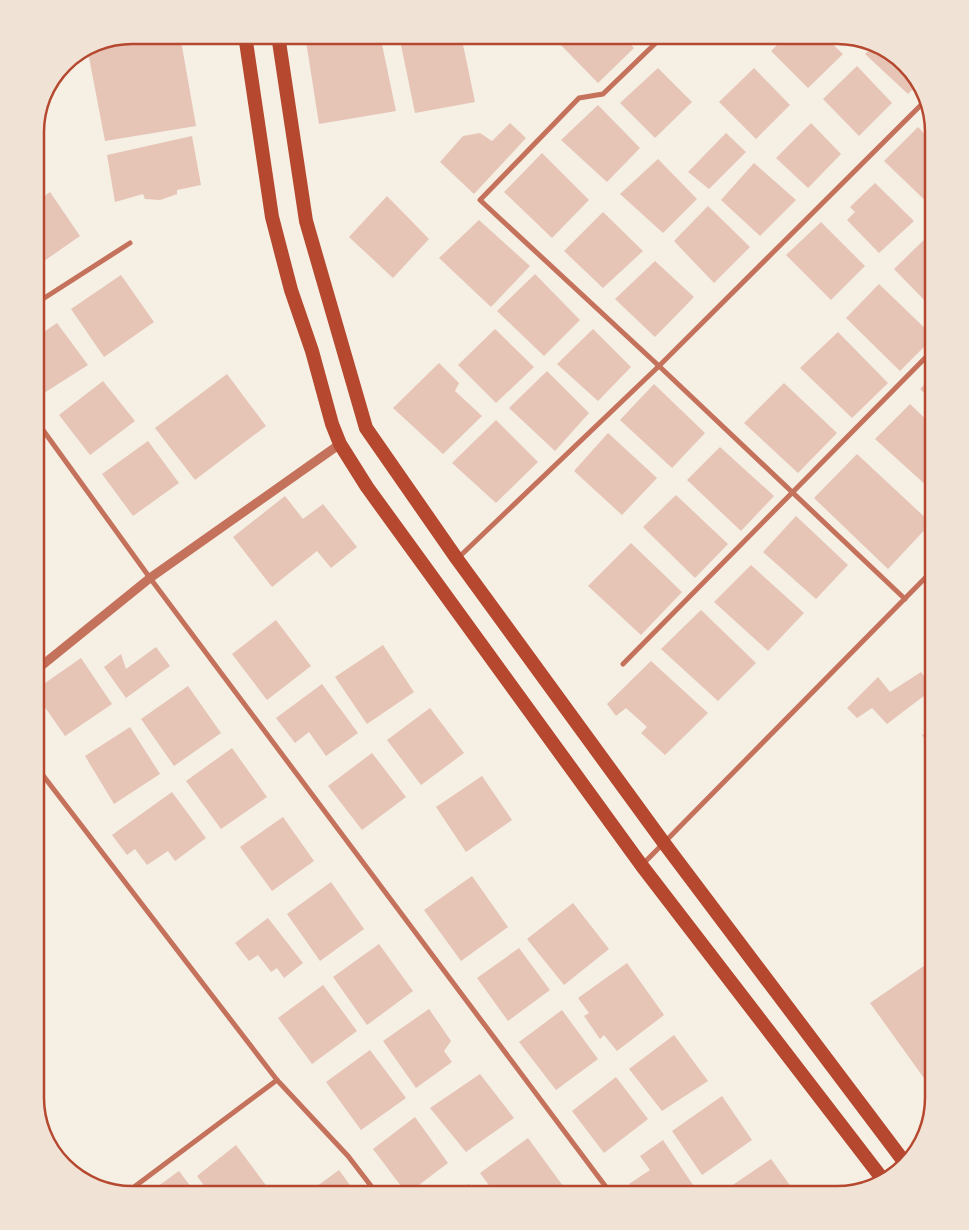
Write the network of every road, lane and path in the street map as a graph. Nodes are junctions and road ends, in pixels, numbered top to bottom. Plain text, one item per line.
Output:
1 (246, 44) edge
2 (279, 44) edge
3 (655, 44) edge
4 (921, 105) edge
5 (130, 243) dead end
6 (44, 298) edge
7 (925, 358) edge
8 (659, 366) junction
9 (44, 431) edge
10 (340, 444) junction
11 (792, 492) junction
12 (457, 559) junction
13 (150, 578) junction
14 (925, 578) edge
15 (905, 599) junction
16 (44, 664) edge
17 (624, 664) dead end
18 (44, 777) edge
19 (664, 843) junction
20 (642, 866) junction
21 (277, 1080) junction
22 (901, 1158) edge
23 (879, 1175) edge
24 (135, 1186) edge
25 (371, 1186) edge
26 (605, 1186) edge

1 - 10 highway
2 - 12 highway
3 - 8 street
4 - 8 street
5 - 6 street
7 - 11 street
8 - 11 street
8 - 12 street
9 - 13 street
10 - 13 street
10 - 20 highway
11 - 15 street
11 - 17 street
12 - 19 highway
13 - 16 street
13 - 26 street
14 - 15 street
15 - 19 street
18 - 21 street
19 - 20 street
19 - 22 highway
20 - 23 highway
21 - 24 street
21 - 25 street

